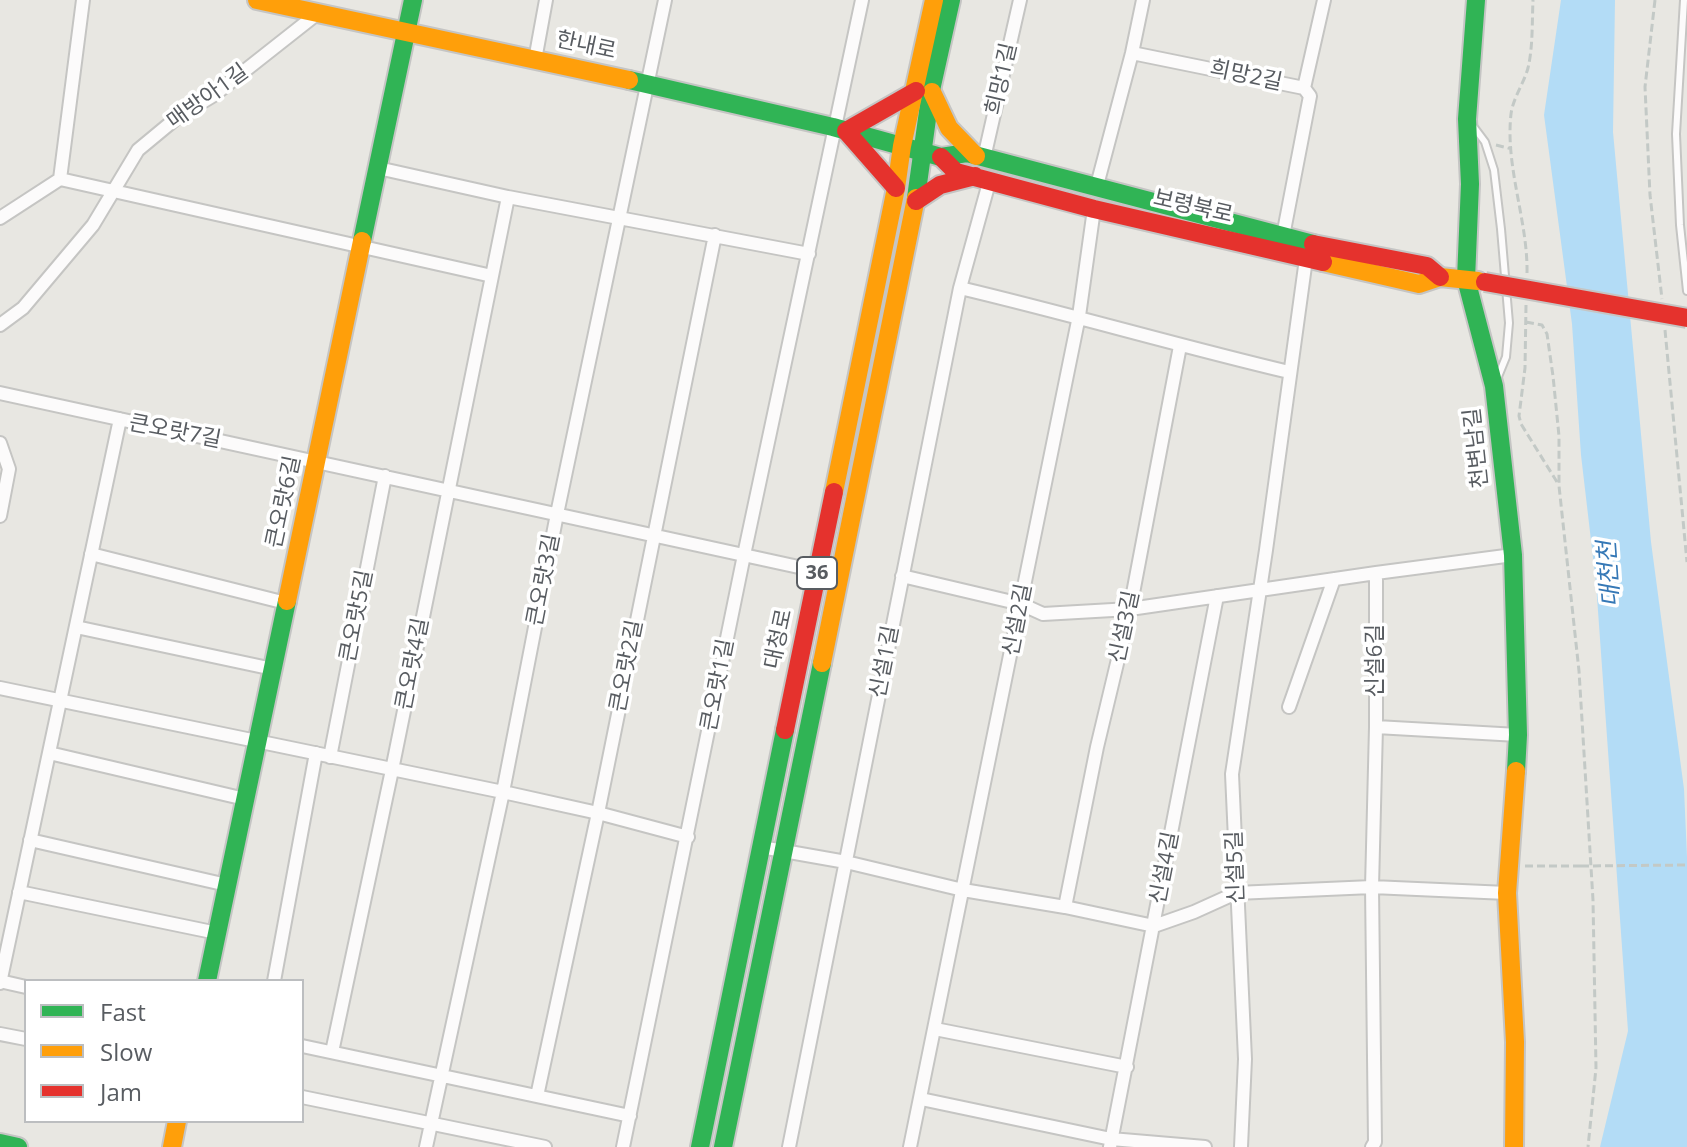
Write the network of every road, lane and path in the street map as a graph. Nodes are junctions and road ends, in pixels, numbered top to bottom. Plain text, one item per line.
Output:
1 (83, 0) edge
2 (257, 0) edge
3 (413, 0) edge
4 (546, 0) edge
5 (665, 0) edge
6 (862, 0) edge
7 (934, 0) edge
8 (951, 0) edge
9 (1020, 0) edge
10 (1143, 0) edge
11 (1324, 0) edge
12 (1476, 0) edge
13 (1533, 0) edge
14 (1655, 0) edge
15 (1684, 0) edge
16 (280, 2) edge
17 (318, 13) junction
18 (1687, 20) edge
19 (407, 32) junction
20 (1682, 34) junction
21 (1132, 53) junction
22 (535, 60) junction
23 (647, 84) junction
24 (1304, 88) junction
25 (923, 90) junction
26 (1467, 119) junction
27 (839, 129) junction
28 (902, 146) junction
29 (921, 152) junction
30 (941, 157) junction
31 (980, 157) junction
32 (378, 168) junction
33 (983, 178) junction
34 (60, 179) junction
35 (896, 188) junction
36 (1096, 189) junction
37 (113, 192) junction
38 (508, 197) junction
39 (916, 201) junction
40 (1094, 209) junction
41 (0, 218) edge
42 (618, 219) junction
43 (715, 235) junction
44 (1283, 236) junction
45 (361, 249) junction
46 (809, 254) junction
47 (1306, 259) junction
48 (492, 276) junction
49 (1440, 277) junction
50 (1466, 279) junction
51 (1527, 281) dead end
52 (960, 288) junction
53 (1687, 291) edge
54 (1527, 295) dead end
55 (1662, 300) dead end
56 (1079, 316) junction
57 (1687, 318) edge
58 (1526, 322) junction
59 (0, 325) edge
60 (1665, 330) dead end
61 (1180, 346) junction
62 (1289, 372) junction
63 (1494, 386) junction
64 (0, 393) edge
65 (120, 419) junction
66 (0, 443) edge
67 (317, 461) junction
68 (385, 476) junction
69 (1559, 486) junction
70 (448, 490) junction
71 (557, 514) junction
72 (0, 516) edge
73 (654, 535) junction
74 (91, 554) junction
75 (744, 555) junction
76 (1513, 555) junction
77 (1687, 562) edge
78 (817, 571) junction
79 (1376, 573) junction
80 (902, 576) junction
81 (1334, 579) junction
82 (1260, 588) junction
83 (1217, 596) junction
84 (286, 603) junction
85 (1021, 604) junction
86 (1130, 609) junction
87 (76, 627) junction
88 (273, 669) junction
89 (0, 688) edge
90 (60, 700) junction
91 (1289, 707) dead end
92 (1376, 727) junction
93 (1518, 735) junction
94 (257, 742) junction
95 (49, 753) junction
96 (316, 753) junction
97 (330, 757) junction
98 (392, 770) junction
99 (503, 792) junction
100 (245, 799) junction
101 (598, 813) junction
102 (688, 837) junction
103 (30, 840) junction
104 (761, 847) junction
105 (784, 851) junction
106 (846, 862) junction
107 (1687, 865) edge
108 (1509, 866) junction
109 (227, 885) junction
110 (1372, 887) junction
111 (963, 890) junction
112 (19, 892) junction
113 (1236, 893) junction
114 (1507, 893) junction
115 (1065, 907) junction
116 (1154, 926) junction
117 (217, 933) junction
118 (207, 979) edge
119 (274, 979) edge
120 (0, 982) edge
121 (24, 987) edge
122 (935, 1029) junction
123 (0, 1034) edge
124 (24, 1039) edge
125 (304, 1046) edge
126 (332, 1052) junction
127 (1127, 1067) junction
128 (442, 1076) junction
129 (537, 1096) junction
130 (304, 1097) edge
131 (921, 1099) junction
132 (630, 1116) junction
133 (177, 1123) edge
134 (432, 1124) junction
135 (0, 1143) edge
136 (1110, 1143) edge
137 (18, 1147) edge
138 (172, 1147) edge
139 (426, 1147) edge
140 (545, 1147) edge
141 (623, 1147) edge
142 (700, 1147) edge
143 (723, 1147) edge
144 (789, 1147) edge
145 (910, 1147) edge
146 (1205, 1147) edge
147 (1241, 1147) edge
148 (1372, 1147) edge
149 (1514, 1147) edge
150 (1588, 1147) edge

1 - 34 street
2 - 16 main road, 한내로
3 - 19 main road, 큰오랏6길
4 - 22 street
5 - 23 street, 큰오랏3길
6 - 27 street, 큰오랏1길
7 - 25 main road, 대청로 / 36
8 - 25 main road, 대청로 / 36
9 - 31 street, 희망1길
10 - 21 street
11 - 24 street
12 - 26 main road, 천변남길
13 - 51 path
14 - 55 path
15 - 20 lane
16 - 17 main road, 한내로
17 - 19 main road, 한내로
17 - 37 street, 매방아1길
18 - 20 lane
19 - 22 main road, 한내로
19 - 32 main road, 큰오랏6길
20 - 53 lane
21 - 24 street, 희망2길
21 - 36 street
22 - 23 main road, 한내로
23 - 27 main road, 한내로
23 - 42 street, 큰오랏3길
24 - 44 street, 희망2길
25 - 27 main road
25 - 28 main road, 대청로 / 36
25 - 29 main road, 대청로 / 36
25 - 31 main road
26 - 50 main road, 천변남길
26 - 63 lane
27 - 28 main road, 한내로
27 - 35 main road
27 - 46 street, 큰오랏1길
28 - 29 main road, 보령북로
28 - 35 main road, 대청로 / 36
29 - 30 main road, 보령북로
29 - 39 main road, 대청로 / 36
30 - 31 main road, 보령북로
30 - 33 main road, 보령북로
31 - 36 main road, 보령북로
32 - 38 street
32 - 45 main road, 큰오랏6길
33 - 39 main road
33 - 40 main road, 보령북로
33 - 52 street, 신설1길
34 - 37 street
34 - 41 street
35 - 78 main road, 대청로 / 36
36 - 44 main road, 보령북로
37 - 45 street
37 - 59 street, 매방아1길
38 - 42 street
38 - 48 street, 큰오랏4길
39 - 105 main road, 대청로 / 36
40 - 47 main road, 보령북로
40 - 56 street, 신설2길
42 - 43 street
42 - 71 street, 큰오랏3길
43 - 46 street
43 - 73 street, 큰오랏2길
44 - 49 main road, 보령북로
45 - 48 street
45 - 67 main road, 큰오랏6길
46 - 75 street, 큰오랏1길
47 - 49 main road, 보령북로
47 - 62 street, 신설5길
48 - 70 street, 큰오랏4길
49 - 50 main road, 보령북로
50 - 57 main road, 보령북로, bridge
50 - 63 main road, 천변남길
52 - 56 street
52 - 80 street, 신설1길
54 - 58 path
56 - 61 street
56 - 85 street, 신설2길
58 - 69 path
58 - 69 path
60 - 77 path
61 - 62 street
61 - 86 street, 신설3길
62 - 82 street, 신설5길
63 - 76 main road, 천변남길
64 - 65 street
65 - 67 street, 큰오랏7길
65 - 74 street, 큰오랏7길
66 - 72 street
67 - 68 street, 큰오랏7길
67 - 84 main road, 큰오랏6길
68 - 70 street, 큰오랏7길
68 - 97 street, 큰오랏5길
69 - 150 path
70 - 71 street, 큰오랏7길
70 - 98 street, 큰오랏4길
71 - 73 street, 큰오랏7길
71 - 99 street, 큰오랏3길
73 - 75 street, 큰오랏7길
73 - 101 street, 큰오랏2길
74 - 84 street
74 - 87 street, 큰오랏7길
75 - 78 street, 큰오랏7길
75 - 102 street, 큰오랏1길
76 - 79 street
76 - 93 main road, 천변남길
78 - 104 main road, 대청로 / 36
79 - 81 street
79 - 92 street, 신설6길
80 - 85 street
80 - 106 street, 신설1길
81 - 82 street
81 - 91 street
82 - 83 street
82 - 113 street, 신설5길
83 - 86 street
83 - 116 street, 신설4길
84 - 88 main road, 큰오랏6길
85 - 86 street
85 - 111 street, 신설2길
86 - 115 street, 신설3길
87 - 88 street
87 - 90 street, 큰오랏7길
88 - 94 main road, 큰오랏6길
89 - 90 street
90 - 94 street
90 - 95 street, 큰오랏7길
92 - 93 street
92 - 110 street, 신설6길
93 - 108 main road, 천변남길
94 - 96 street
94 - 100 main road, 큰오랏6길
95 - 100 street
95 - 103 street, 큰오랏7길
96 - 97 street
96 - 119 street
97 - 98 street
98 - 99 street
98 - 126 street, 큰오랏4길
99 - 101 street
99 - 128 street, 큰오랏3길
100 - 109 main road, 큰오랏6길
101 - 102 street
101 - 129 street, 큰오랏2길
102 - 132 street, 큰오랏1길
103 - 109 street
103 - 112 street, 큰오랏7길
104 - 105 street
104 - 142 main road, 대청로 / 36
105 - 106 street
105 - 143 main road, 대청로 / 36
106 - 111 street
106 - 144 street, 신설1길
107 - 108 path, bridge
108 - 114 main road, 천변남길
109 - 117 main road, 큰오랏6길
110 - 113 street
110 - 114 street
110 - 148 street, 신설6길
111 - 115 street
111 - 122 street, 신설2길
112 - 117 street
112 - 120 street, 큰오랏7길
113 - 116 street
113 - 147 street, 신설5길
114 - 149 main road, 천변남길
115 - 116 street
116 - 127 street, 신설4길
117 - 118 main road, 큰오랏6길
120 - 121 street
122 - 127 street
122 - 131 street, 신설2길
123 - 124 street
125 - 126 street
126 - 128 street
127 - 136 street, 신설4길
128 - 129 street
128 - 134 street, 큰오랏3길
129 - 132 street
130 - 134 street
131 - 136 street
131 - 145 street, 신설2길
132 - 141 street, 큰오랏1길
133 - 138 main road
134 - 139 street, 큰오랏3길
134 - 140 street
135 - 137 main road
136 - 146 street

